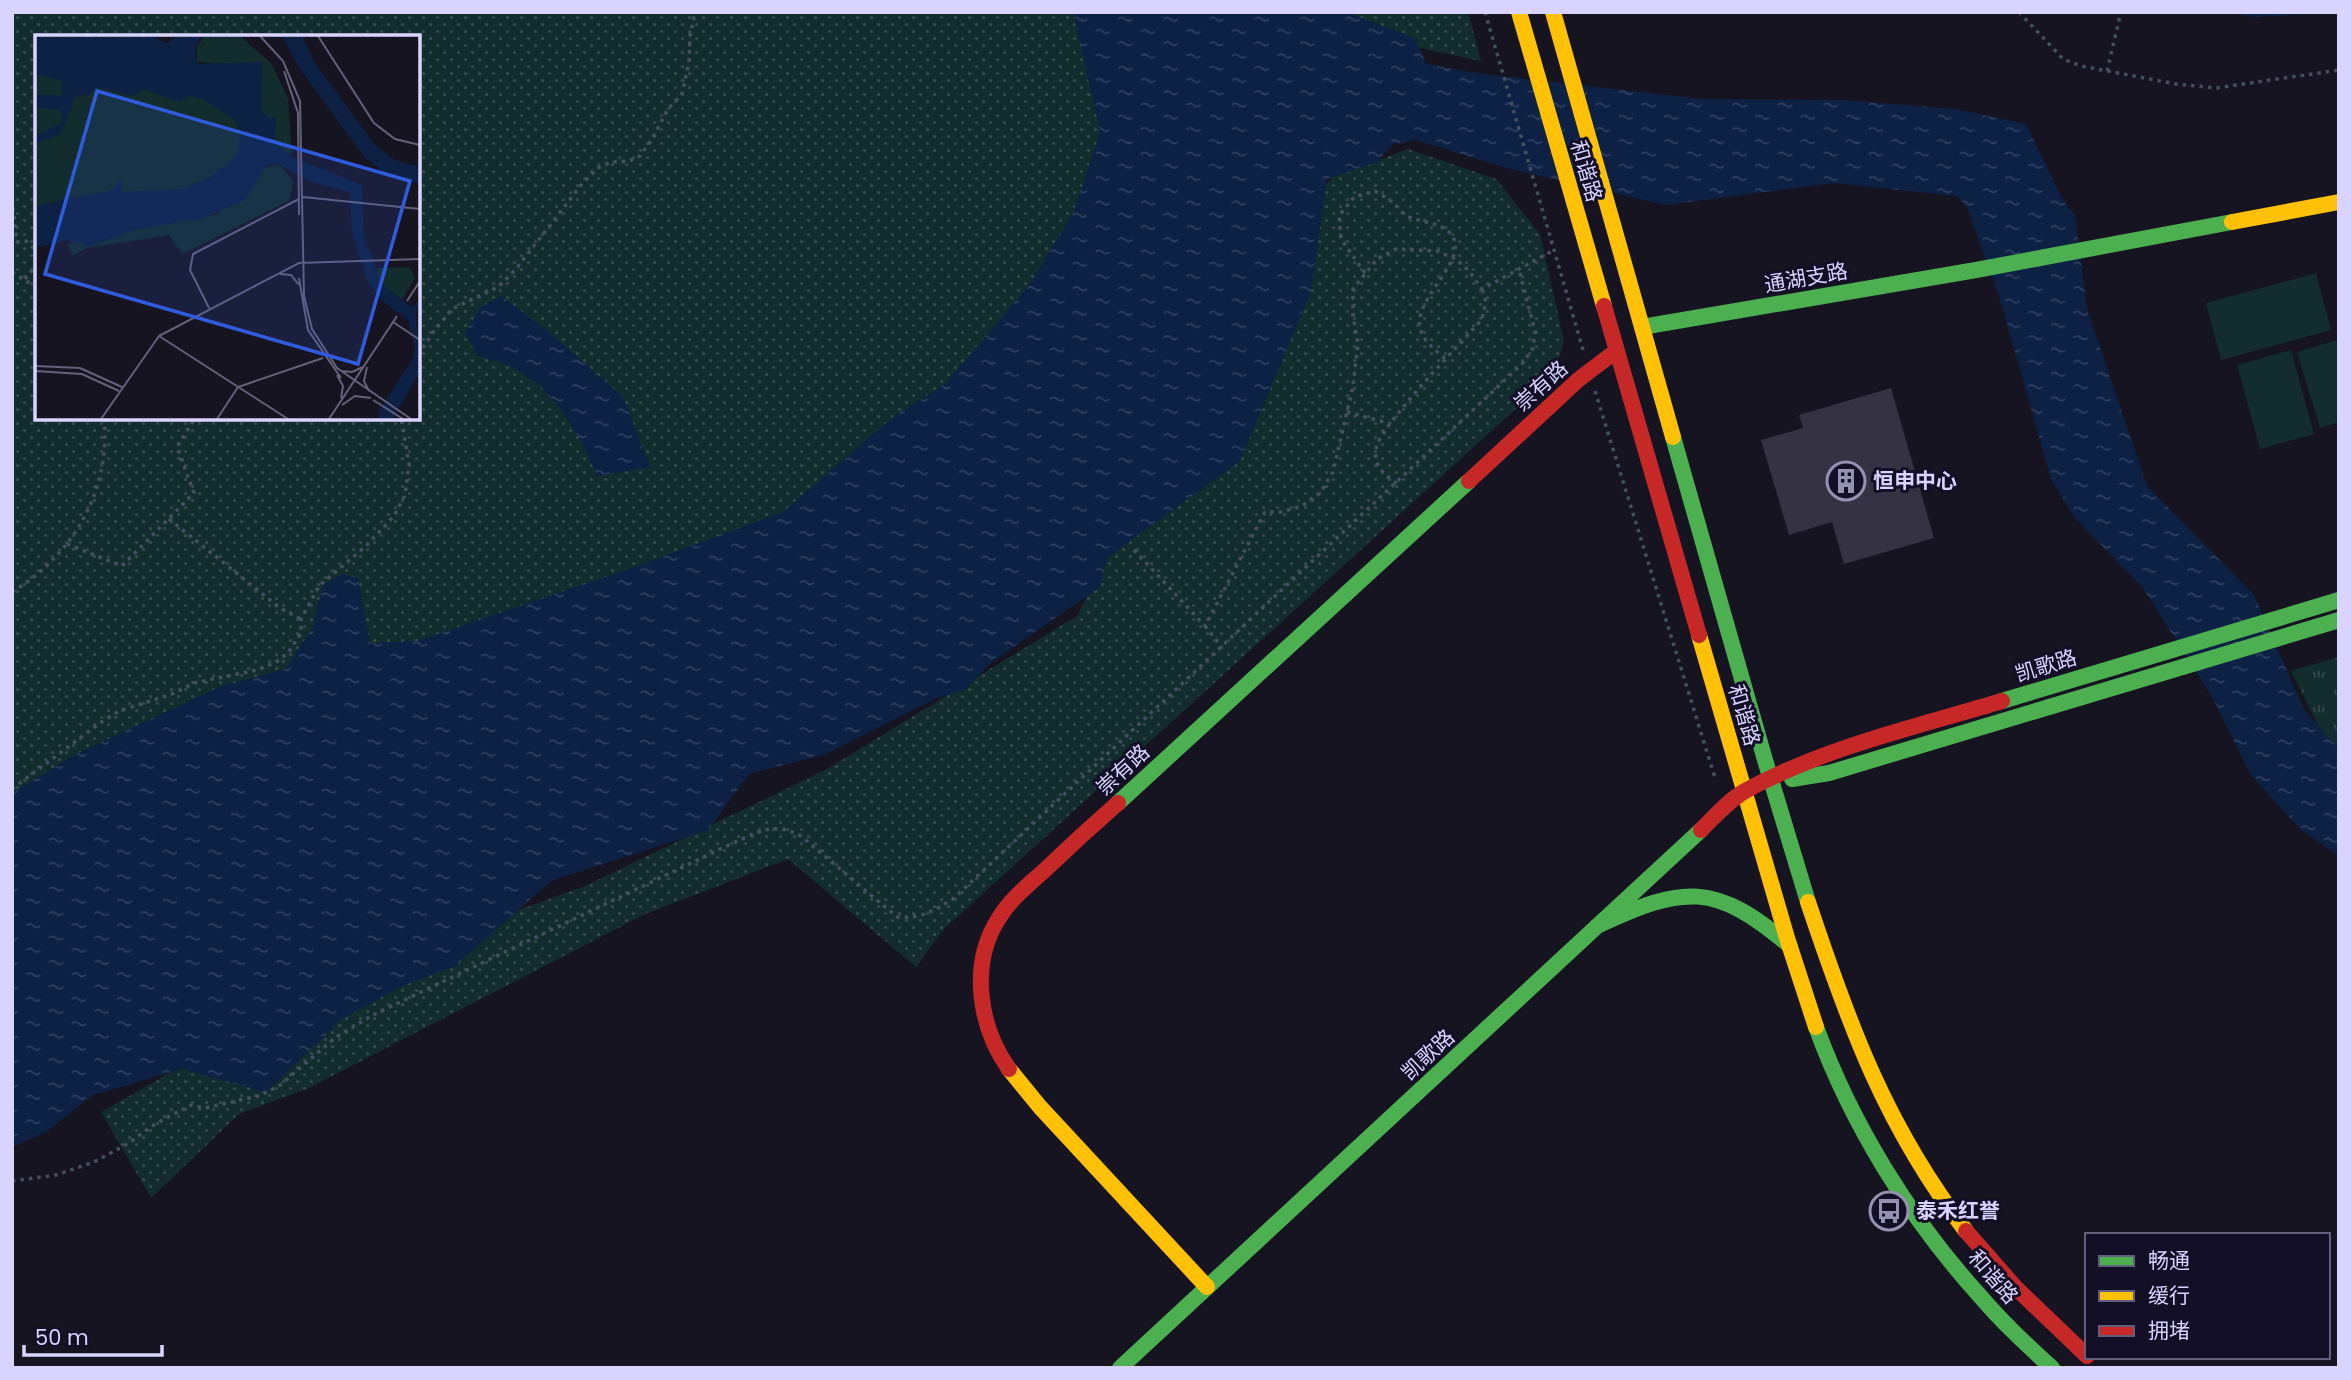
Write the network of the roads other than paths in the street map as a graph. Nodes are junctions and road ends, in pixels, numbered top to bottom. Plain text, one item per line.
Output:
1 (1519, 12) edge
2 (1553, 12) edge
3 (2339, 202) edge
4 (1641, 321) junction
5 (1616, 351) junction
6 (2339, 600) edge
7 (2339, 620) edge
8 (1770, 782) junction
9 (1744, 792) junction
10 (1597, 926) junction
11 (1790, 946) junction
12 (1207, 1287) junction
13 (2085, 1355) edge
14 (1120, 1368) edge
15 (2052, 1368) edge

1 - 5 main road, 和谐路
2 - 4 main road, 和谐路
3 - 4 main road, 通湖支路
4 - 8 main road, 和谐路
5 - 9 main road, 和谐路
5 - 12 main road, 崇有路
6 - 8 main road, 凯歌路
7 - 8 main road, 凯歌路
8 - 9 main road, 凯歌路
8 - 13 main road, 和谐路
9 - 10 main road, 凯歌路
9 - 11 main road, 和谐路
10 - 11 main road
10 - 12 main road, 凯歌路
11 - 15 main road, 和谐路
12 - 14 main road, 凯歌路

